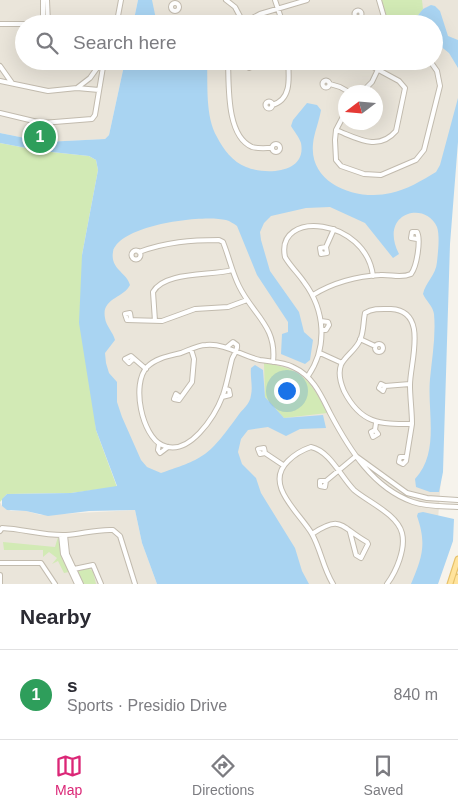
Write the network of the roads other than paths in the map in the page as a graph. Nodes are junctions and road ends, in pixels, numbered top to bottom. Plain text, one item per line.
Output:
1 (42, 0) edge
2 (47, 0) edge
3 (121, 0) edge
4 (226, 0) edge
5 (274, 0) edge
6 (307, 0) edge
7 (379, 0) edge
8 (279, 7) junction
9 (43, 15) edge
10 (48, 15) edge
11 (118, 15) edge
12 (238, 15) edge
13 (260, 15) edge
14 (280, 15) edge
15 (383, 15) edge
16 (0, 24) edge
17 (15, 24) edge
18 (0, 66) edge
19 (229, 70) edge
20 (288, 70) edge
21 (378, 70) joint
22 (436, 70) edge
23 (96, 71) joint
24 (102, 71) joint
25 (0, 81) edge
26 (12, 83) junction
27 (330, 84) dead end
28 (369, 85) edge
29 (338, 86) edge
30 (77, 88) junction
31 (98, 90) junction
32 (272, 105) dead end
33 (0, 113) edge
34 (338, 126) edge
35 (336, 130) junction
36 (272, 148) dead end
37 (334, 229) junction
38 (417, 239) dead end
39 (326, 247) dead end
40 (139, 252) dead end
41 (232, 270) junction
42 (373, 276) junction
43 (313, 295) junction
44 (247, 300) junction
45 (131, 319) dead end
46 (321, 321) junction
47 (155, 322) junction
48 (322, 330) junction
49 (360, 340) junction
50 (375, 346) dead end
51 (227, 348) junction
52 (191, 349) junction
53 (236, 352) junction
54 (320, 353) junction
55 (132, 360) dead end
56 (273, 362) junction
57 (342, 363) junction
58 (146, 369) junction
59 (308, 376) junction
60 (410, 384) junction
61 (385, 386) dead end
62 (180, 397) dead end
63 (376, 423) junction
64 (412, 424) junction
65 (375, 430) dead end
66 (159, 444) junction
67 (168, 447) junction
68 (265, 453) dead end
69 (356, 456) junction
70 (405, 458) dead end
71 (283, 466) junction
72 (338, 472) junction
73 (326, 482) dead end
74 (407, 493) junction
75 (421, 497) junction
76 (405, 498) junction
77 (458, 500) edge
78 (420, 504) junction
79 (458, 507) edge
80 (0, 531) edge
81 (350, 532) junction
82 (312, 534) junction
83 (63, 535) junction
84 (458, 559) edge
85 (0, 563) edge
86 (73, 569) junction
87 (0, 575) edge
88 (458, 577) edge
89 (0, 584) edge
90 (56, 584) edge
91 (79, 584) edge
92 (101, 584) edge
93 (135, 584) edge
94 (333, 584) edge
95 (387, 584) edge
96 (450, 584) edge
97 (456, 584) edge

1 - 9 street
2 - 10 street
3 - 11 street
4 - 12 street
5 - 8 street
6 - 8 street
7 - 15 street
8 - 13 street
8 - 14 street
16 - 17 street
18 - 26 street
19 - 36 street
20 - 32 street
21 - 28 street
21 - 35 street
22 - 35 street
23 - 24 street
23 - 30 street
24 - 31 street
25 - 26 street
26 - 30 street
27 - 29 street
30 - 31 street
31 - 33 street
34 - 35 street
37 - 39 street
37 - 42 street
37 - 43 street
38 - 42 street
40 - 41 street
41 - 44 street
41 - 47 street
42 - 43 street
43 - 46 street
44 - 47 street
44 - 56 street
45 - 47 street
46 - 48 street
46 - 48 street
48 - 54 street
49 - 50 street
49 - 57 street
49 - 60 street
51 - 52 street
51 - 53 street
51 - 53 street
52 - 58 street
52 - 62 street
53 - 56 street
53 - 67 street
54 - 57 street
54 - 59 street
55 - 58 street
56 - 59 street
57 - 63 street
58 - 66 street
59 - 69 street
60 - 61 street
60 - 64 street
63 - 64 street
63 - 65 street
64 - 70 street
66 - 67 street
66 - 67 street
68 - 71 street
69 - 72 street
69 - 74 street
69 - 76 street
71 - 72 street
71 - 82 street
72 - 73 street
72 - 95 street
74 - 75 street
74 - 76 street
75 - 77 street
75 - 78 street
76 - 78 street
78 - 79 street
80 - 83 street
81 - 81 street
81 - 82 street
82 - 94 street
83 - 86 street
83 - 93 street
84 - 96 main road
85 - 90 street
86 - 91 street
86 - 92 street
87 - 89 street
88 - 97 main road

